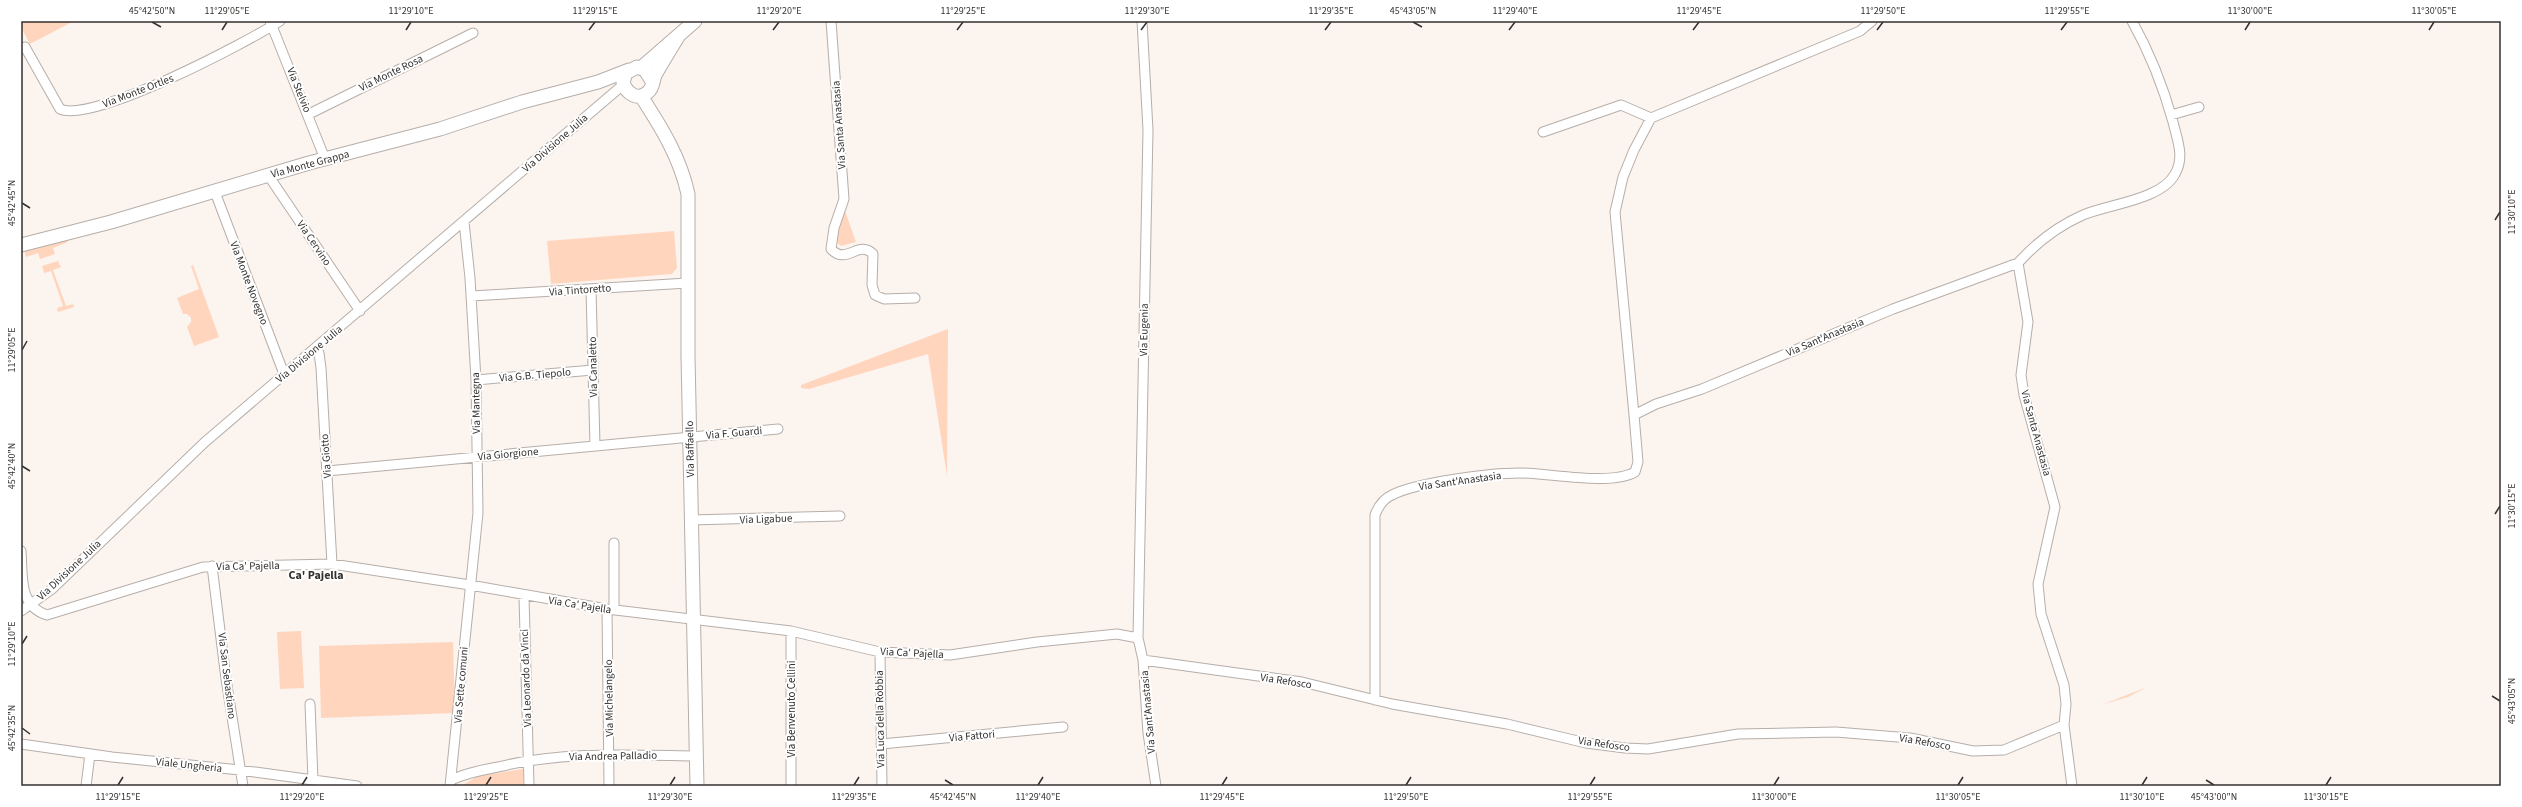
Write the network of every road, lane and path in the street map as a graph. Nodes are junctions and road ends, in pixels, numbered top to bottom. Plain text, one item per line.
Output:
1 (695, 21) edge
2 (831, 21) edge
3 (1142, 21) edge
4 (1872, 21) edge
5 (2132, 21) edge
6 (274, 23) edge
7 (474, 33) dead end
8 (679, 35) junction
9 (21, 48) edge
10 (635, 69) junction
11 (598, 82) junction
12 (639, 89) junction
13 (2199, 107) dead end
14 (309, 114) junction
15 (2171, 115) junction
16 (1651, 118) junction
17 (1543, 132) dead end
18 (325, 159) junction
19 (268, 175) junction
20 (215, 192) junction
21 (464, 222) junction
22 (21, 245) edge
23 (2018, 263) junction
24 (688, 283) junction
25 (591, 289) junction
26 (471, 296) junction
27 (915, 298) dead end
28 (360, 311) junction
29 (315, 349) junction
30 (593, 370) junction
31 (284, 374) junction
32 (476, 380) junction
33 (1634, 415) junction
34 (778, 429) dead end
35 (690, 438) junction
36 (595, 446) junction
37 (477, 456) junction
38 (327, 471) junction
39 (840, 516) dead end
40 (691, 520) junction
41 (614, 543) dead end
42 (21, 551) edge
43 (332, 564) junction
44 (212, 566) junction
45 (470, 585) junction
46 (524, 596) junction
47 (31, 605) junction
48 (611, 610) junction
49 (21, 611) edge
50 (693, 620) junction
51 (792, 631) junction
52 (1138, 638) junction
53 (880, 652) junction
54 (1143, 660) junction
55 (1375, 700) junction
56 (310, 704) dead end
57 (2064, 725) junction
58 (1063, 727) dead end
59 (21, 744) edge
60 (881, 744) junction
61 (90, 754) junction
62 (609, 754) junction
63 (697, 756) junction
64 (529, 759) junction
65 (240, 770) junction
66 (313, 780) junction
67 (451, 783) edge
68 (86, 786) edge
69 (243, 786) edge
70 (357, 786) edge
71 (529, 786) edge
72 (609, 786) edge
73 (696, 786) edge
74 (791, 786) edge
75 (882, 786) edge
76 (1156, 786) edge
77 (2072, 786) edge

1 - 8 main road
2 - 27 street, Via Santa Anastasia
3 - 52 street, Via Eugenia
4 - 16 street
5 - 15 street
6 - 9 street, Via Monte Ortles
6 - 14 street, Via Stelvio
7 - 14 street, Via Monte Rosa
8 - 10 main road
8 - 12 main road
10 - 11 main road, Via Monte Grappa
10 - 12 main road
10 - 12 main road, Via Raffaello
11 - 12 main road, Via Monte Grappa
11 - 18 main road, Via Monte Grappa
12 - 21 street, Via Divisione Julia
12 - 24 main road, Via Raffaello
13 - 15 street
14 - 18 street, Via Stelvio
15 - 23 street
16 - 17 street
16 - 33 street, Via Sant'Anastasia
18 - 19 main road, Via Monte Grappa
19 - 20 main road, Via Monte Grappa
19 - 28 street, Via Cervino
20 - 22 main road, Via Monte Grappa
20 - 31 street, Via Monte Novegno
21 - 26 street, Via Mantegna
21 - 28 street, Via Divisione Julia
23 - 33 street, Via Sant'Anastasia
23 - 57 street, Via Santa Anastasia
24 - 25 street, Via Tintoretto
24 - 35 main road, Via Raffaello
25 - 26 street, Via Tintoretto
25 - 30 street, Via Canaletto
26 - 32 street, Via Mantegna
28 - 29 street, Via Divisione Julia
29 - 31 street, Via Divisione Julia
29 - 38 street, Via Giotto
30 - 32 street, Via G.B. Tiepolo
30 - 36 street, Via Canaletto
31 - 47 street, Via Divisione Julia
32 - 37 street, Via Mantegna
33 - 55 street, Via Sant'Anastasia
34 - 35 street, Via F. Guardi
35 - 36 street, Via Giorgione
35 - 40 main road, Via Raffaello
36 - 37 street, Via Giorgione
37 - 38 street, Via Giorgione
37 - 45 street, Via Mantegna
38 - 43 street, Via Giotto
39 - 40 street, Via Ligabue
40 - 50 main road, Via Raffaello
41 - 48 street, Via Michelangelo
42 - 47 street
43 - 44 street, Via Ca' Pajella
43 - 45 street, Via Ca' Pajella
44 - 47 street, Via Ca' Pajella
44 - 65 street, Via San Sebastiano
45 - 46 street, Via Ca' Pajella
45 - 67 street, Via Sette comuni
46 - 48 street, Via Ca' Pajella
46 - 64 street, Via Leonardo da Vinci
47 - 49 street, Via Divisione Julia
48 - 50 street, Via Ca' Pajella
48 - 62 street, Via Michelangelo
50 - 51 street, Via Ca' Pajella
50 - 63 main road, Via Raffaello
51 - 53 street, Via Ca' Pajella
51 - 74 street, Via Benvenuto Cellini
52 - 53 street, Via Ca' Pajella
52 - 54 street, Via Sant'Anastasia
53 - 60 street, Via Luca della Robbia
54 - 55 street, Via Refosco
54 - 76 street, Via Sant'Anastasia
55 - 57 street, Via Refosco
56 - 66 street
57 - 77 street, Via Santa Anastasia
58 - 60 street, Via Fattori
59 - 61 street, Viale Ungheria
60 - 75 street, Via Luca della Robbia
61 - 65 street, Viale Ungheria
61 - 68 street
62 - 63 street, Via Andrea Palladio
62 - 64 street, Via Andrea Palladio
62 - 72 street, Via Michelangelo
63 - 73 main road, Via Raffaello
64 - 67 street, Via Andrea Palladio
64 - 71 street, Via Leonardo da Vinci
65 - 66 street, Viale Ungheria
65 - 69 street, Via San Sebastiano
66 - 70 street, Viale Ungheria

